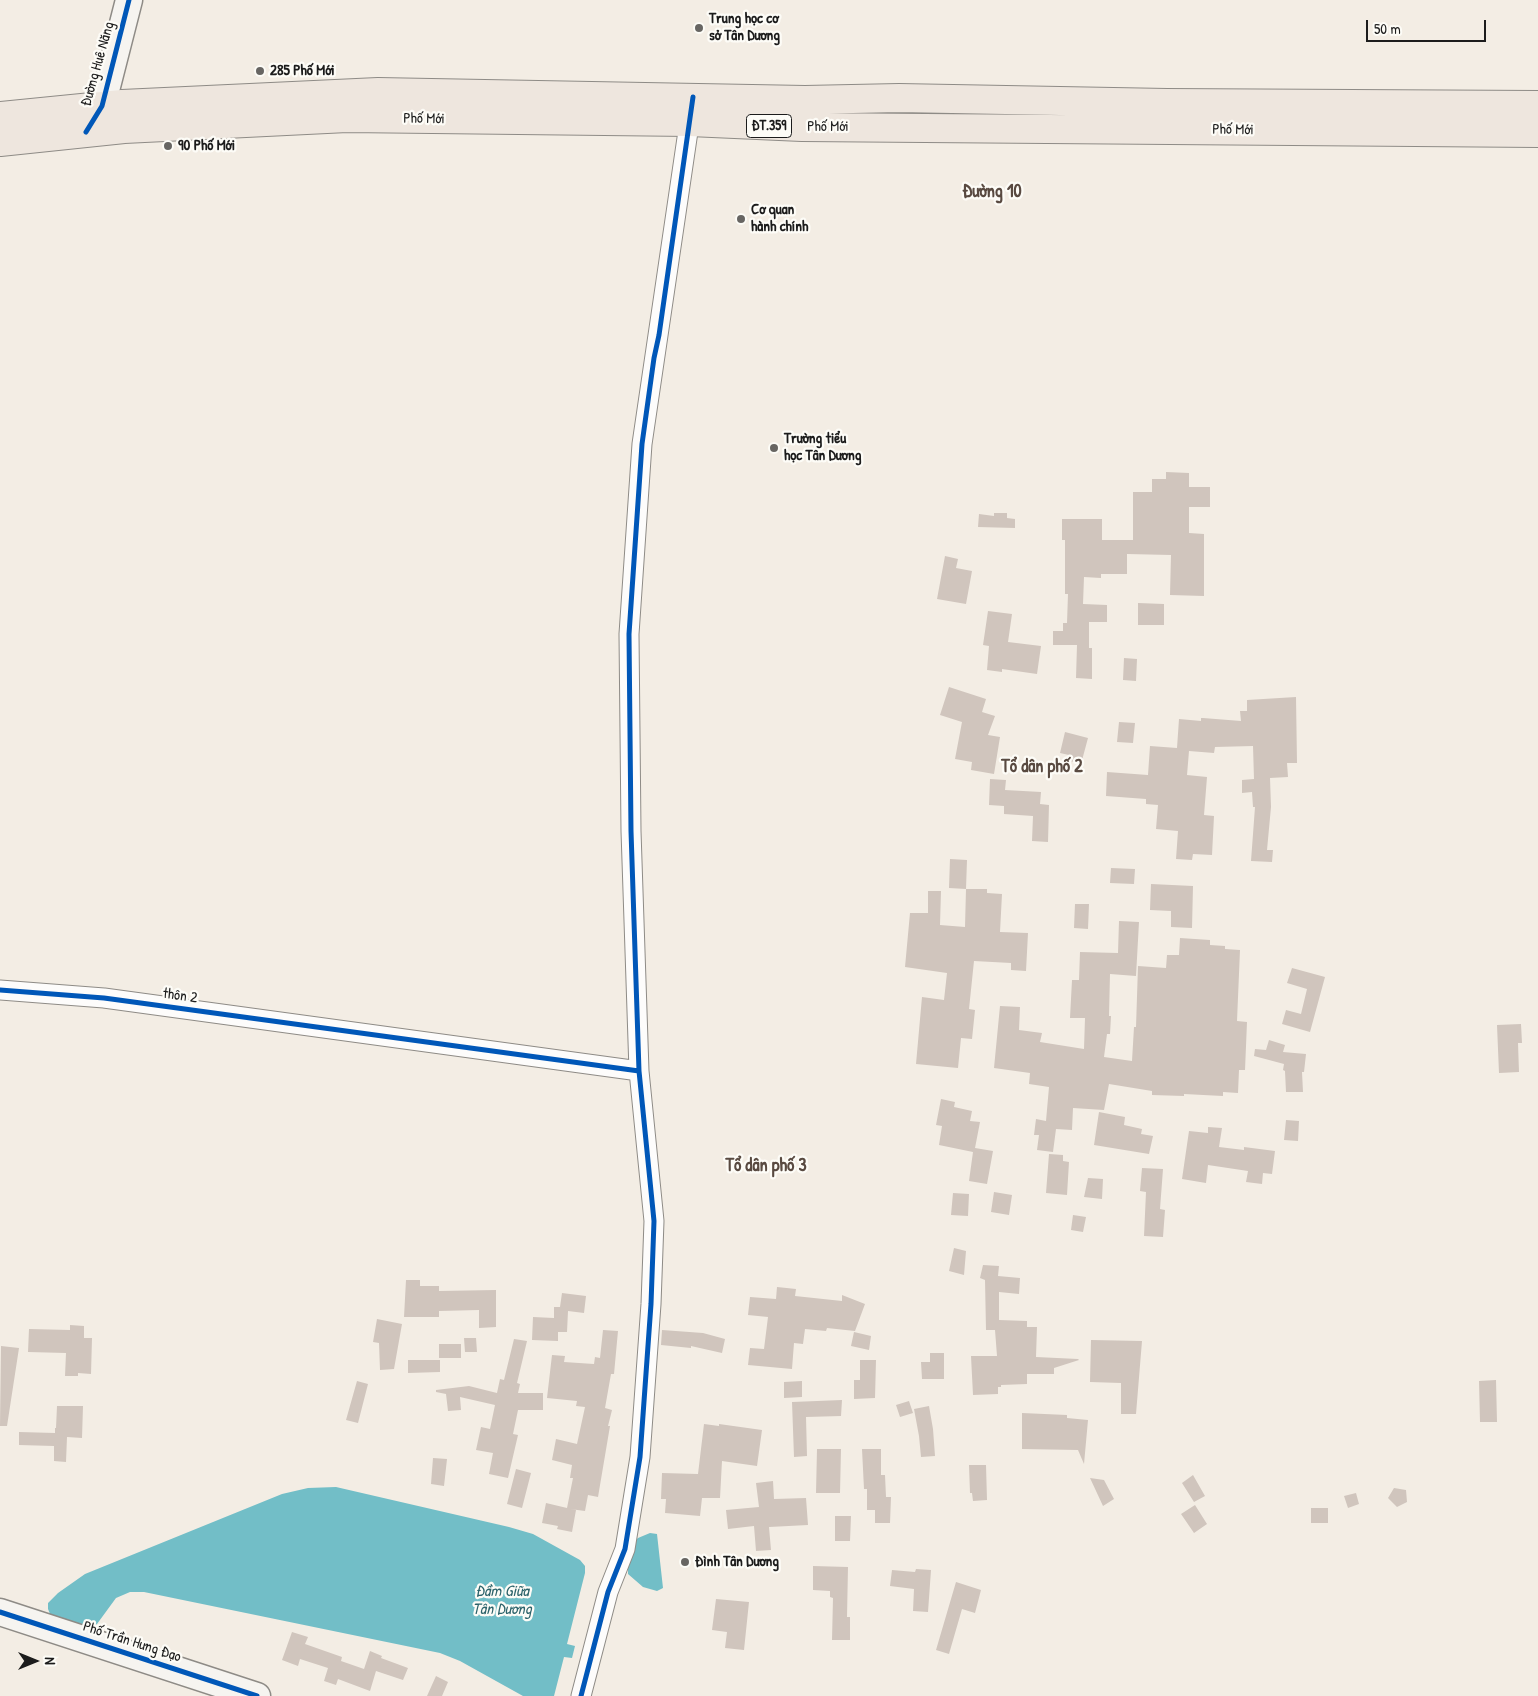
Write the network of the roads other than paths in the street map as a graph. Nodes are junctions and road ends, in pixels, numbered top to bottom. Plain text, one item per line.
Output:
1 (129, 0) edge
2 (1538, 105) edge
3 (102, 106) junction
4 (691, 109) junction
5 (0, 116) edge
6 (86, 132) junction
7 (1538, 133) edge
8 (0, 142) edge
9 (0, 990) edge
10 (639, 1071) junction
11 (0, 1612) edge
12 (257, 1696) edge
13 (581, 1696) edge

1 - 3 street, Đường Huê Năng
2 - 4 main road, Phố Mới / ĐT.359
3 - 4 main road, Phố Mới / ĐT.359
3 - 5 main road, Phố Mới / ĐT.359
3 - 6 street, Đường Huê Năng
4 - 6 main road, Phố Mới / ĐT.359
4 - 7 main road, Phố Mới / ĐT.359
4 - 10 street
6 - 8 main road, Phố Mới / ĐT.359
9 - 10 street, thôn 2
10 - 13 street
11 - 12 street, Phố Trần Hưng Đạo

